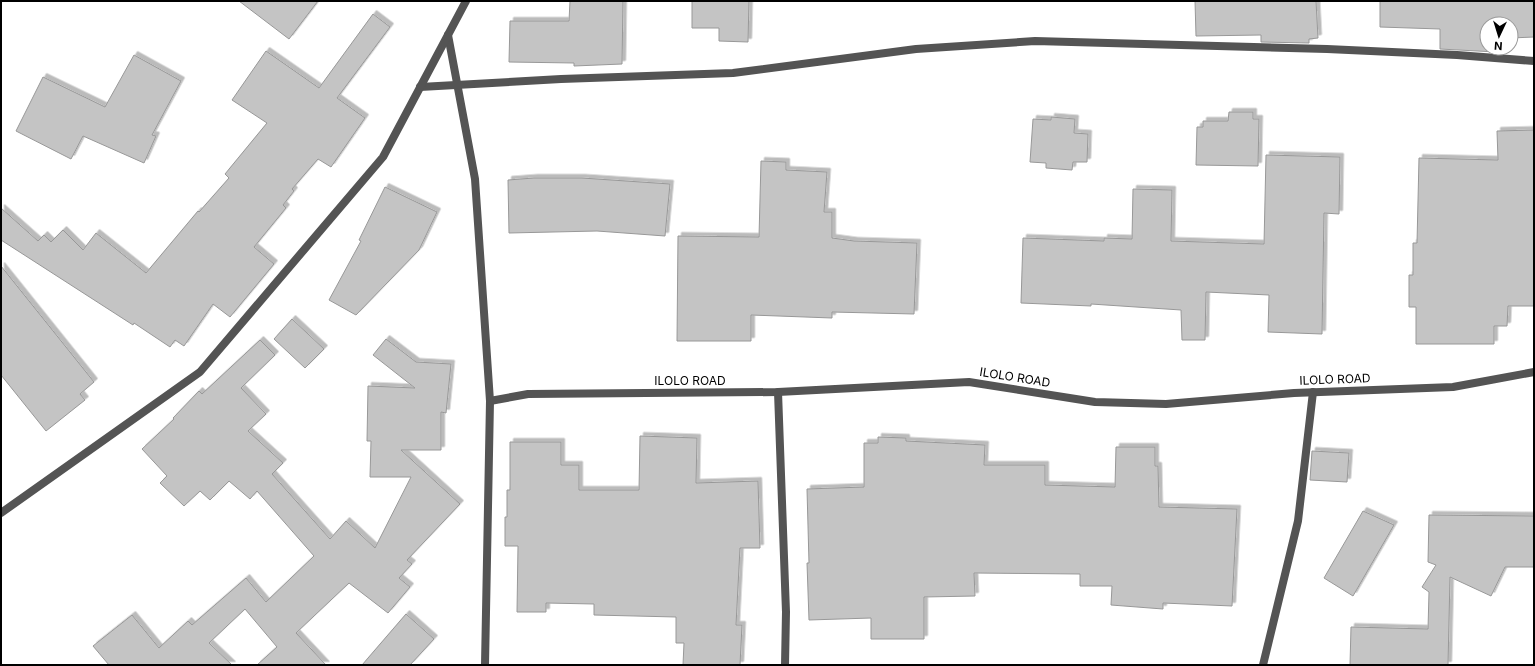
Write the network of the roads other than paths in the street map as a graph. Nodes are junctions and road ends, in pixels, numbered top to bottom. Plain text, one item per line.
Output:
1 (466, 1) edge
2 (448, 35) junction
3 (1534, 61) edge
4 (457, 86) junction
5 (420, 87) junction
6 (1534, 372) edge
7 (778, 392) junction
8 (1312, 392) junction
9 (490, 401) junction
10 (1, 513) edge
11 (485, 665) edge
12 (785, 665) edge
13 (1263, 665) edge

1 - 2 street
2 - 4 street
2 - 5 street
3 - 4 street
4 - 5 street
4 - 9 street
5 - 10 street
6 - 8 street, ILOLO ROAD
7 - 8 street, ILOLO ROAD
7 - 9 street, ILOLO ROAD
7 - 12 street
8 - 13 street
9 - 11 street

